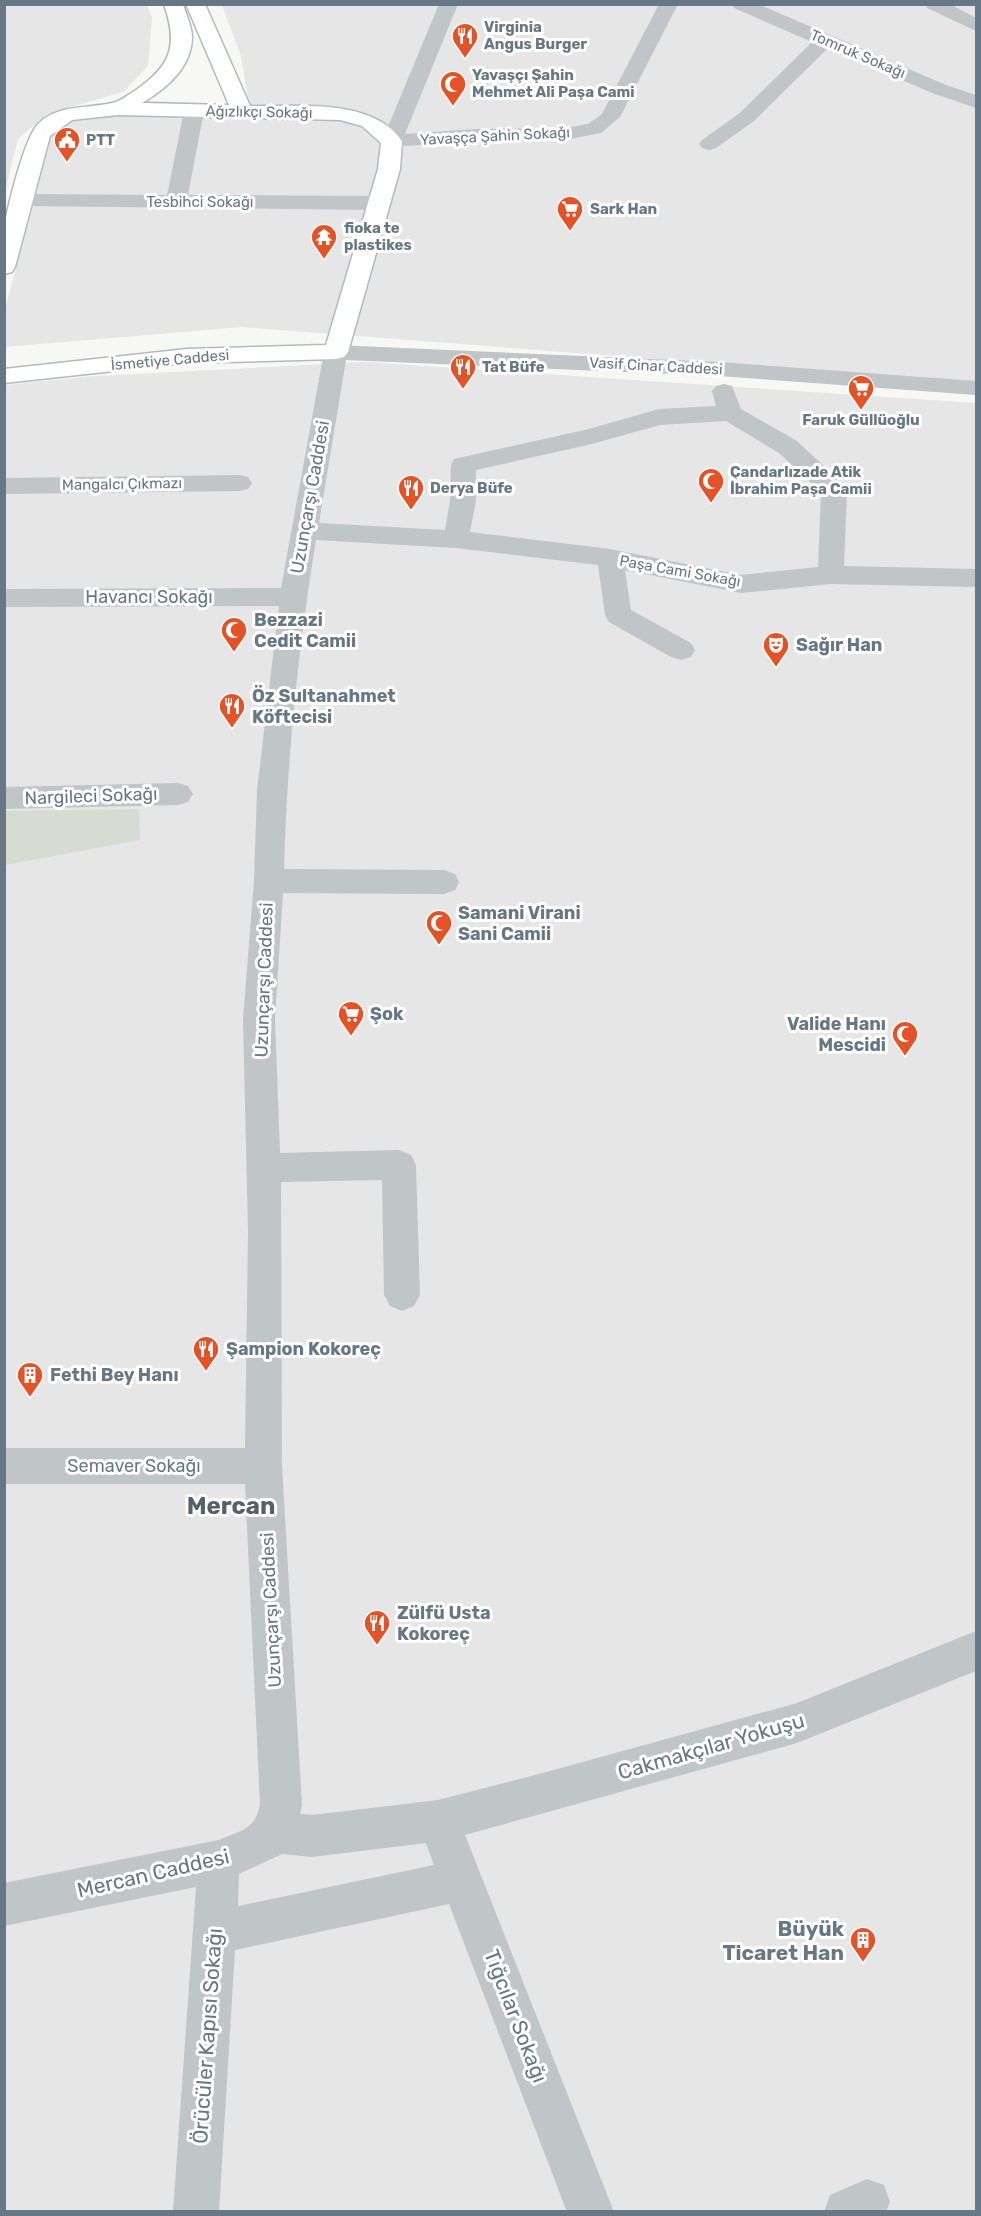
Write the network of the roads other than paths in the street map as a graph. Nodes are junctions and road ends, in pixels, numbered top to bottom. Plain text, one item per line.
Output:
1 (172, 4) edge
2 (195, 4) edge
3 (449, 4) edge
4 (669, 4) edge
5 (741, 4) edge
6 (934, 4) edge
7 (976, 25) edge
8 (825, 40) junction
9 (148, 90) junction
10 (976, 102) edge
11 (239, 103) junction
12 (118, 109) junction
13 (194, 111) junction
14 (392, 141) junction
15 (709, 144) dead end
16 (21, 200) junction
17 (176, 203) junction
18 (379, 203) junction
19 (4, 267) edge
20 (336, 352) junction
21 (719, 369) junction
22 (4, 376) edge
23 (976, 388) edge
24 (730, 413) junction
25 (239, 483) dead end
26 (4, 486) edge
27 (303, 531) junction
28 (456, 539) junction
29 (610, 558) junction
30 (831, 575) junction
31 (976, 578) edge
32 (293, 597) junction
33 (4, 598) edge
34 (681, 650) dead end
35 (178, 794) dead end
36 (4, 798) edge
37 (269, 881) junction
38 (444, 882) dead end
39 (263, 1168) junction
40 (402, 1295) dead end
41 (4, 1466) edge
42 (263, 1466) junction
43 (976, 1651) edge
44 (438, 1821) junction
45 (274, 1832) junction
46 (219, 1861) junction
47 (462, 1880) junction
48 (4, 1905) edge
49 (214, 1933) junction
50 (196, 2211) edge
51 (591, 2211) edge

1 - 9 street
2 - 11 street
3 - 14 street
4 - 14 street, Yavaşça Şahin Sokağı
5 - 8 street, Tomruk Sokağı
6 - 7 street
8 - 10 street, Tomruk Sokağı
8 - 15 street
9 - 11 street
9 - 12 street
11 - 13 street, Ağızlıkçı Sokağı
11 - 14 street, Ağızlıkçı Sokağı
12 - 13 street, Ağızlıkçı Sokağı
12 - 16 street, Ağızlıkçı Sokağı
13 - 17 street
14 - 18 street, Uzunçarşı Caddesi
16 - 17 street, Tesbihci Sokağı
16 - 19 street, Ağızlıkçı Sokağı
17 - 18 street, Tesbihci Sokağı
18 - 20 street, Uzunçarşı Caddesi
20 - 21 street, Vasif Cinar Caddesi
20 - 22 street, İsmetiye Caddesi
20 - 27 street, Uzunçarşı Caddesi
21 - 23 street, Vasif Cinar Caddesi
21 - 24 street
24 - 28 street
24 - 30 street
25 - 26 street, Mangalcı Çıkmazı
27 - 28 street, Paşa Cami Sokağı
27 - 32 street, Uzunçarşı Caddesi
28 - 29 street, Paşa Cami Sokağı
29 - 30 street, Paşa Cami Sokağı
29 - 34 street
30 - 31 street, Paşa Cami Sokağı
32 - 33 street, Havancı Sokağı
32 - 37 street, Uzunçarşı Caddesi
35 - 36 street, Nargileci Sokağı
37 - 38 street
37 - 39 street, Uzunçarşı Caddesi
39 - 40 street
39 - 42 street, Uzunçarşı Caddesi
41 - 42 street, Semaver Sokağı
42 - 45 street, Uzunçarşı Caddesi
43 - 44 street, Cakmakçılar Yokuşu
44 - 45 street
44 - 47 street, Tığcılar Sokağı
45 - 46 street, Mercan Caddesi
46 - 48 street, Mercan Caddesi
46 - 49 street, Örücüler Kapısı Sokağı
47 - 49 street
47 - 51 street, Tığcılar Sokağı
49 - 50 street, Örücüler Kapısı Sokağı

